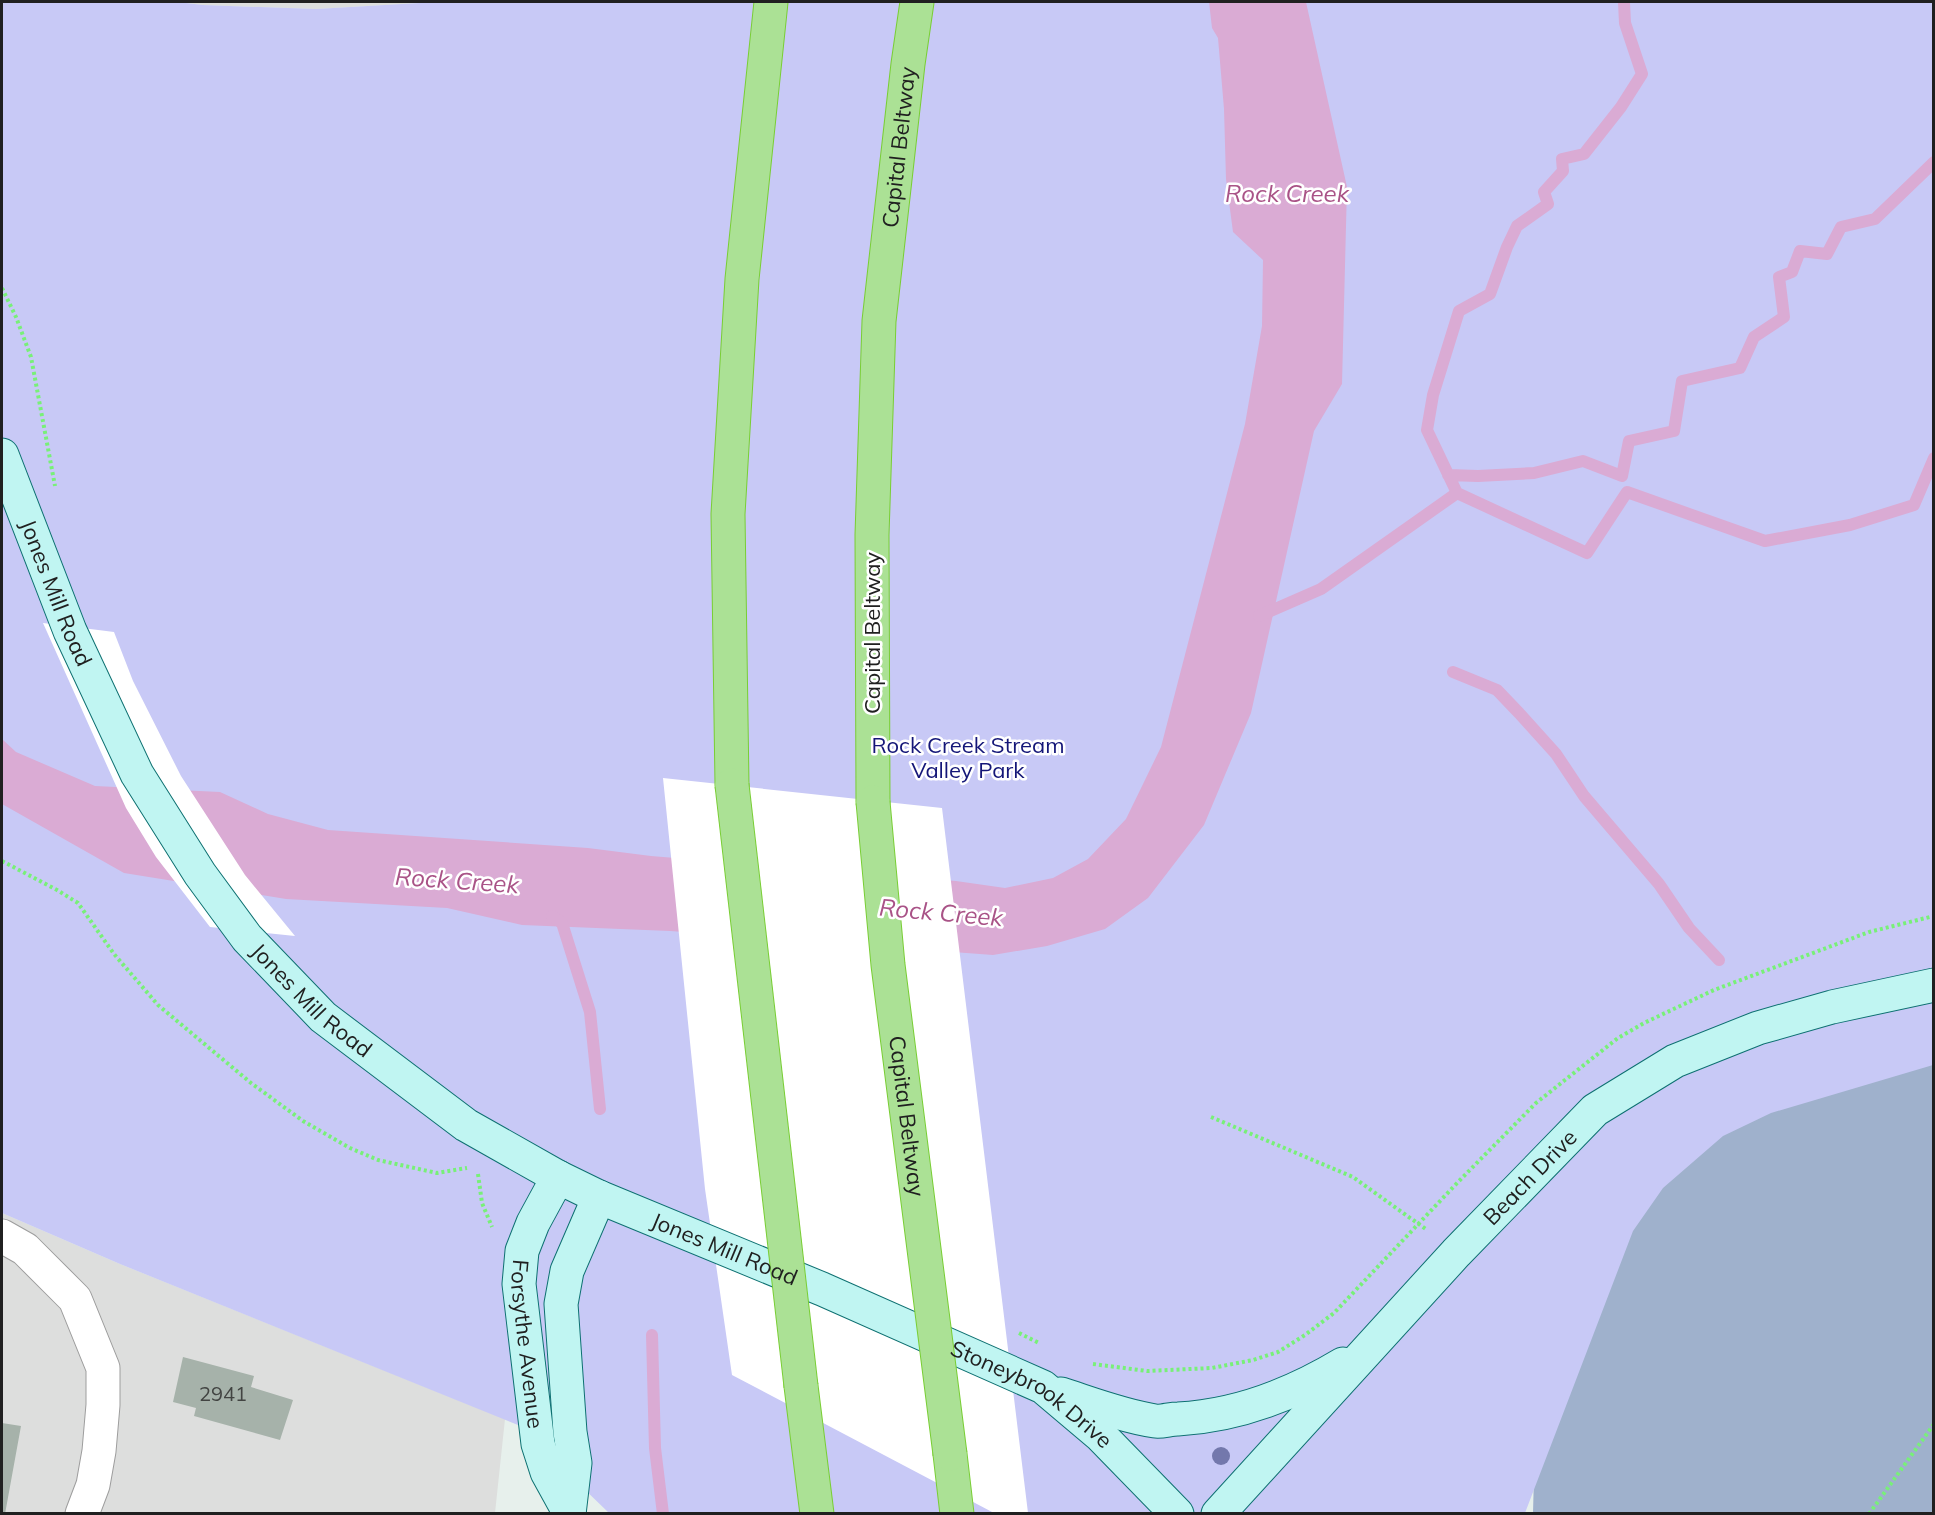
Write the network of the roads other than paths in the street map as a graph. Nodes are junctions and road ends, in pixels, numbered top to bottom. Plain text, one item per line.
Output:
1 (771, 2) edge
2 (917, 2) edge
3 (2, 455) edge
4 (1934, 985) edge
5 (558, 1177) junction
6 (599, 1197) junction
7 (2, 1236) edge
8 (862, 1306) joint
9 (1366, 1351) junction
10 (1043, 1387) junction
11 (569, 1513) edge
12 (82, 1514) edge
13 (818, 1514) edge
14 (957, 1514) edge
15 (1177, 1514) edge
16 (1218, 1514) edge

1 - 13 highway, bridge
2 - 14 highway, Capital Beltway, bridge
3 - 5 street, Jones Mill Road
4 - 9 street, Beach Drive
5 - 6 street, Jones Mill Road
5 - 11 street, Forsythe Avenue
6 - 8 street, Jones Mill Road
6 - 11 street, Forsythe Avenue
7 - 12 street
8 - 10 street, Stoneybrook Drive
9 - 10 street
9 - 16 street, Beach Drive
10 - 15 street, Stoneybrook Drive

